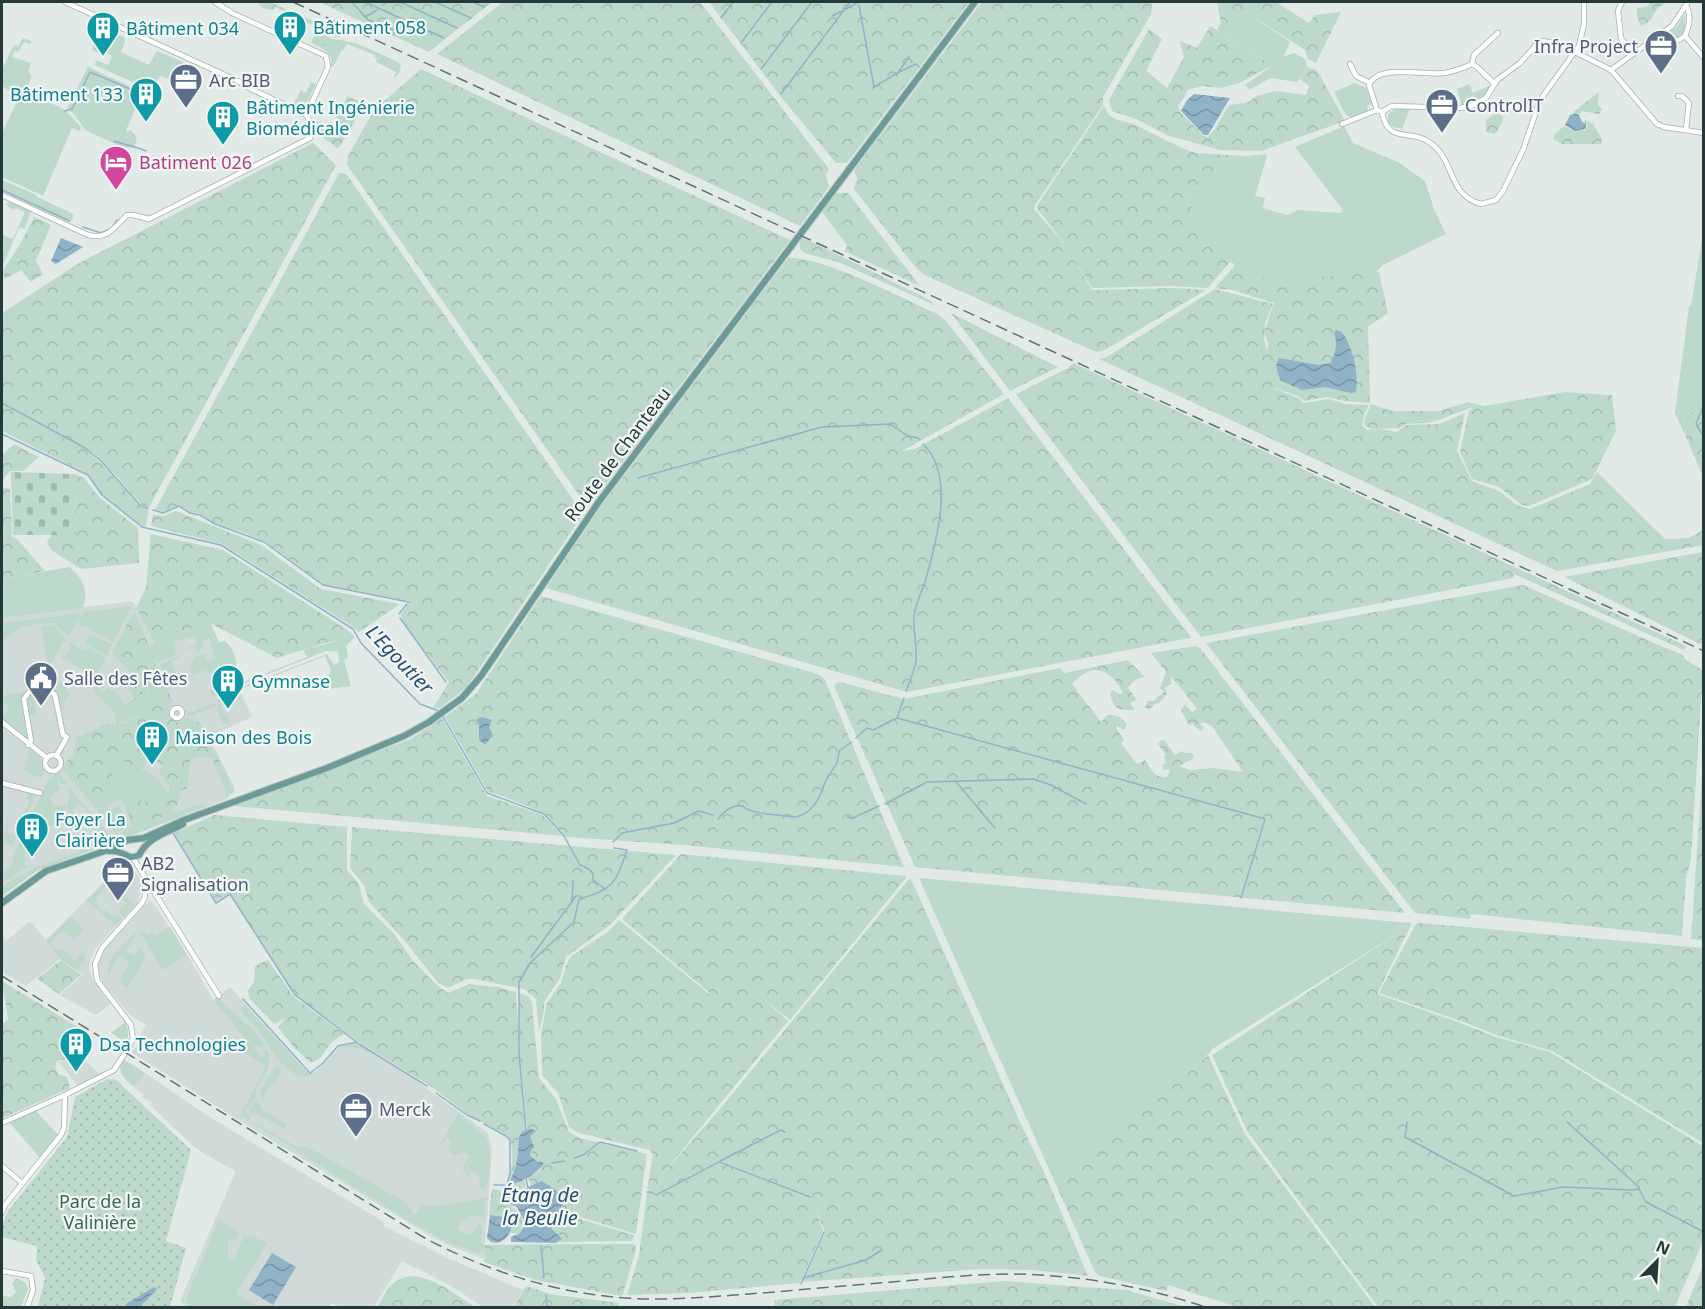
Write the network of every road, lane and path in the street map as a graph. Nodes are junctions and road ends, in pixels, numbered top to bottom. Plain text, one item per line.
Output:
1 (65, 2) edge
2 (215, 2) edge
3 (975, 2) edge
4 (1584, 2) edge
5 (1622, 2) edge
6 (1687, 4) edge
7 (1498, 33) dead end
8 (1657, 36) junction
9 (1685, 36) junction
10 (1576, 52) junction
11 (1632, 54) junction
12 (1704, 58) edge
13 (1625, 60) junction
14 (1350, 64) dead end
15 (1472, 64) junction
16 (1631, 67) dead end
17 (1611, 70) junction
18 (1370, 82) junction
19 (1495, 84) junction
20 (1678, 96) dead end
21 (1380, 111) junction
22 (306, 115) junction
23 (1342, 124) dead end
24 (1686, 129) junction
25 (1704, 133) edge
26 (4, 196) edge
27 (2, 722) edge
28 (28, 745) junction
29 (56, 756) junction
30 (47, 758) junction
31 (2, 783) edge
32 (40, 793) dead end
33 (199, 815) junction
34 (137, 840) junction
35 (126, 842) junction
36 (141, 851) junction
37 (102, 852) junction
38 (124, 854) junction
39 (133, 858) junction
40 (144, 878) junction
41 (2, 901) edge
42 (219, 996) dead end
43 (65, 1095) junction
44 (2, 1123) edge
45 (2, 1166) edge
46 (22, 1183) junction
47 (2, 1212) edge
48 (2, 1271) edge
49 (28, 1306) edge
50 (36, 1308) edge

1 - 22 street
2 - 22 street
3 - 33 main road, Route de Chanteau
4 - 10 street
5 - 11 street
6 - 8 street
6 - 9 street
7 - 15 street
8 - 9 street
8 - 11 street
9 - 12 street
10 - 17 street
10 - 19 street
10 - 21 street
11 - 13 street
13 - 16 street
13 - 17 street
14 - 18 street
15 - 18 street
15 - 19 street
17 - 24 street
18 - 21 street
19 - 21 street
20 - 24 street
21 - 23 street
22 - 26 street
24 - 25 street
27 - 28 street
28 - 29 street
28 - 30 street
29 - 30 street
29 - 30 street
31 - 32 street
33 - 34 main road, Route de Chanteau
33 - 36 main road, Route de Chanteau
34 - 35 main road, Route de Chanteau
34 - 36 main road
35 - 37 main road, Route de Chanteau
35 - 38 main road
36 - 39 main road, Route de Chanteau
36 - 40 street
37 - 38 main road, Route de Chanteau
37 - 41 main road, Route de Chanteau
38 - 39 main road, Route de Chanteau
39 - 40 street
40 - 42 street
40 - 43 street
43 - 44 street
43 - 46 street
45 - 46 street
46 - 47 street
48 - 49 street
49 - 50 street

